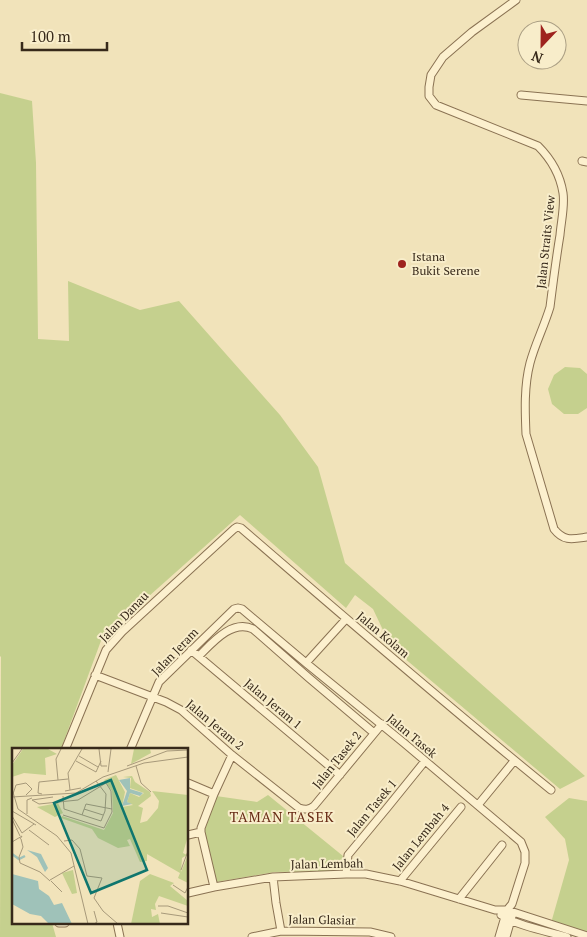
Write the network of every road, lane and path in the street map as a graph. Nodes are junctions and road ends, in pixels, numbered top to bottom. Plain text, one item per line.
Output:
1 (516, 0) edge
2 (521, 95) dead end
3 (587, 101) edge
4 (237, 528) joint
5 (587, 537) edge
6 (238, 608) joint
7 (346, 619) junction
8 (191, 650) junction
9 (199, 656) junction
10 (306, 663) junction
11 (95, 675) junction
12 (152, 697) junction
13 (382, 724) junction
14 (374, 733) junction
15 (66, 748) edge
16 (131, 748) edge
17 (232, 755) junction
18 (514, 760) junction
19 (425, 761) junction
20 (340, 775) junction
21 (189, 783) edge
22 (551, 790) dead end
23 (214, 794) junction
24 (478, 805) junction
25 (461, 807) dead end
26 (310, 809) joint
27 (201, 832) junction
28 (189, 835) edge
29 (502, 845) dead end
30 (346, 874) junction
31 (273, 877) junction
32 (400, 881) junction
33 (214, 886) junction
34 (189, 893) edge
35 (458, 899) junction
36 (509, 915) junction
37 (117, 924) edge
38 (281, 931) junction
39 (587, 936) edge
40 (120, 937) edge
41 (252, 937) edge
42 (391, 937) edge
43 (499, 937) edge
44 (506, 937) edge
45 (567, 937) edge

1 - 5 street, Jalan Straits View
2 - 3 street
4 - 7 street, Jalan Kolam
4 - 11 street, Jalan Danau
6 - 8 street, Jalan Jeram
6 - 10 street, Jalan Tasek
7 - 10 street
7 - 18 street, Jalan Kolam
8 - 9 street, Jalan Jeram 1
8 - 12 street, Jalan Jeram
9 - 14 street, Jalan Tasek
9 - 20 street, Jalan Jeram 1
10 - 13 street, Jalan Tasek
11 - 12 street, Jalan Jeram 2
11 - 15 street, Jalan Danau
12 - 16 street, Jalan Jeram
12 - 17 street, Jalan Jeram 2
13 - 14 street, Jalan Tasek 2
13 - 19 street, Jalan Tasek
14 - 20 street, Jalan Tasek 2
17 - 23 street
17 - 26 street, Jalan Jeram 2
18 - 22 street, Jalan Kolam
18 - 24 street
19 - 24 street, Jalan Tasek
19 - 30 street, Jalan Tasek 1
20 - 26 street, Jalan Tasek 2
21 - 23 street
23 - 27 street
24 - 36 street, Jalan Tasek
25 - 32 street, Jalan Lembah 4
27 - 28 street
27 - 33 street
29 - 35 street
30 - 31 street, Jalan Lembah
30 - 32 street, Jalan Lembah
31 - 33 street, Jalan Lembah
31 - 38 street
32 - 35 street, Jalan Lembah
33 - 34 street, Jalan Lembah
35 - 36 street, Jalan Lembah
36 - 39 street, Jalan Lembah
36 - 43 street, Jalan Tasek
36 - 44 street, Jalan Tasek
36 - 45 street, Jalan Lembah
37 - 40 street
38 - 41 street, Jalan Glasiar
38 - 42 street, Jalan Glasiar

